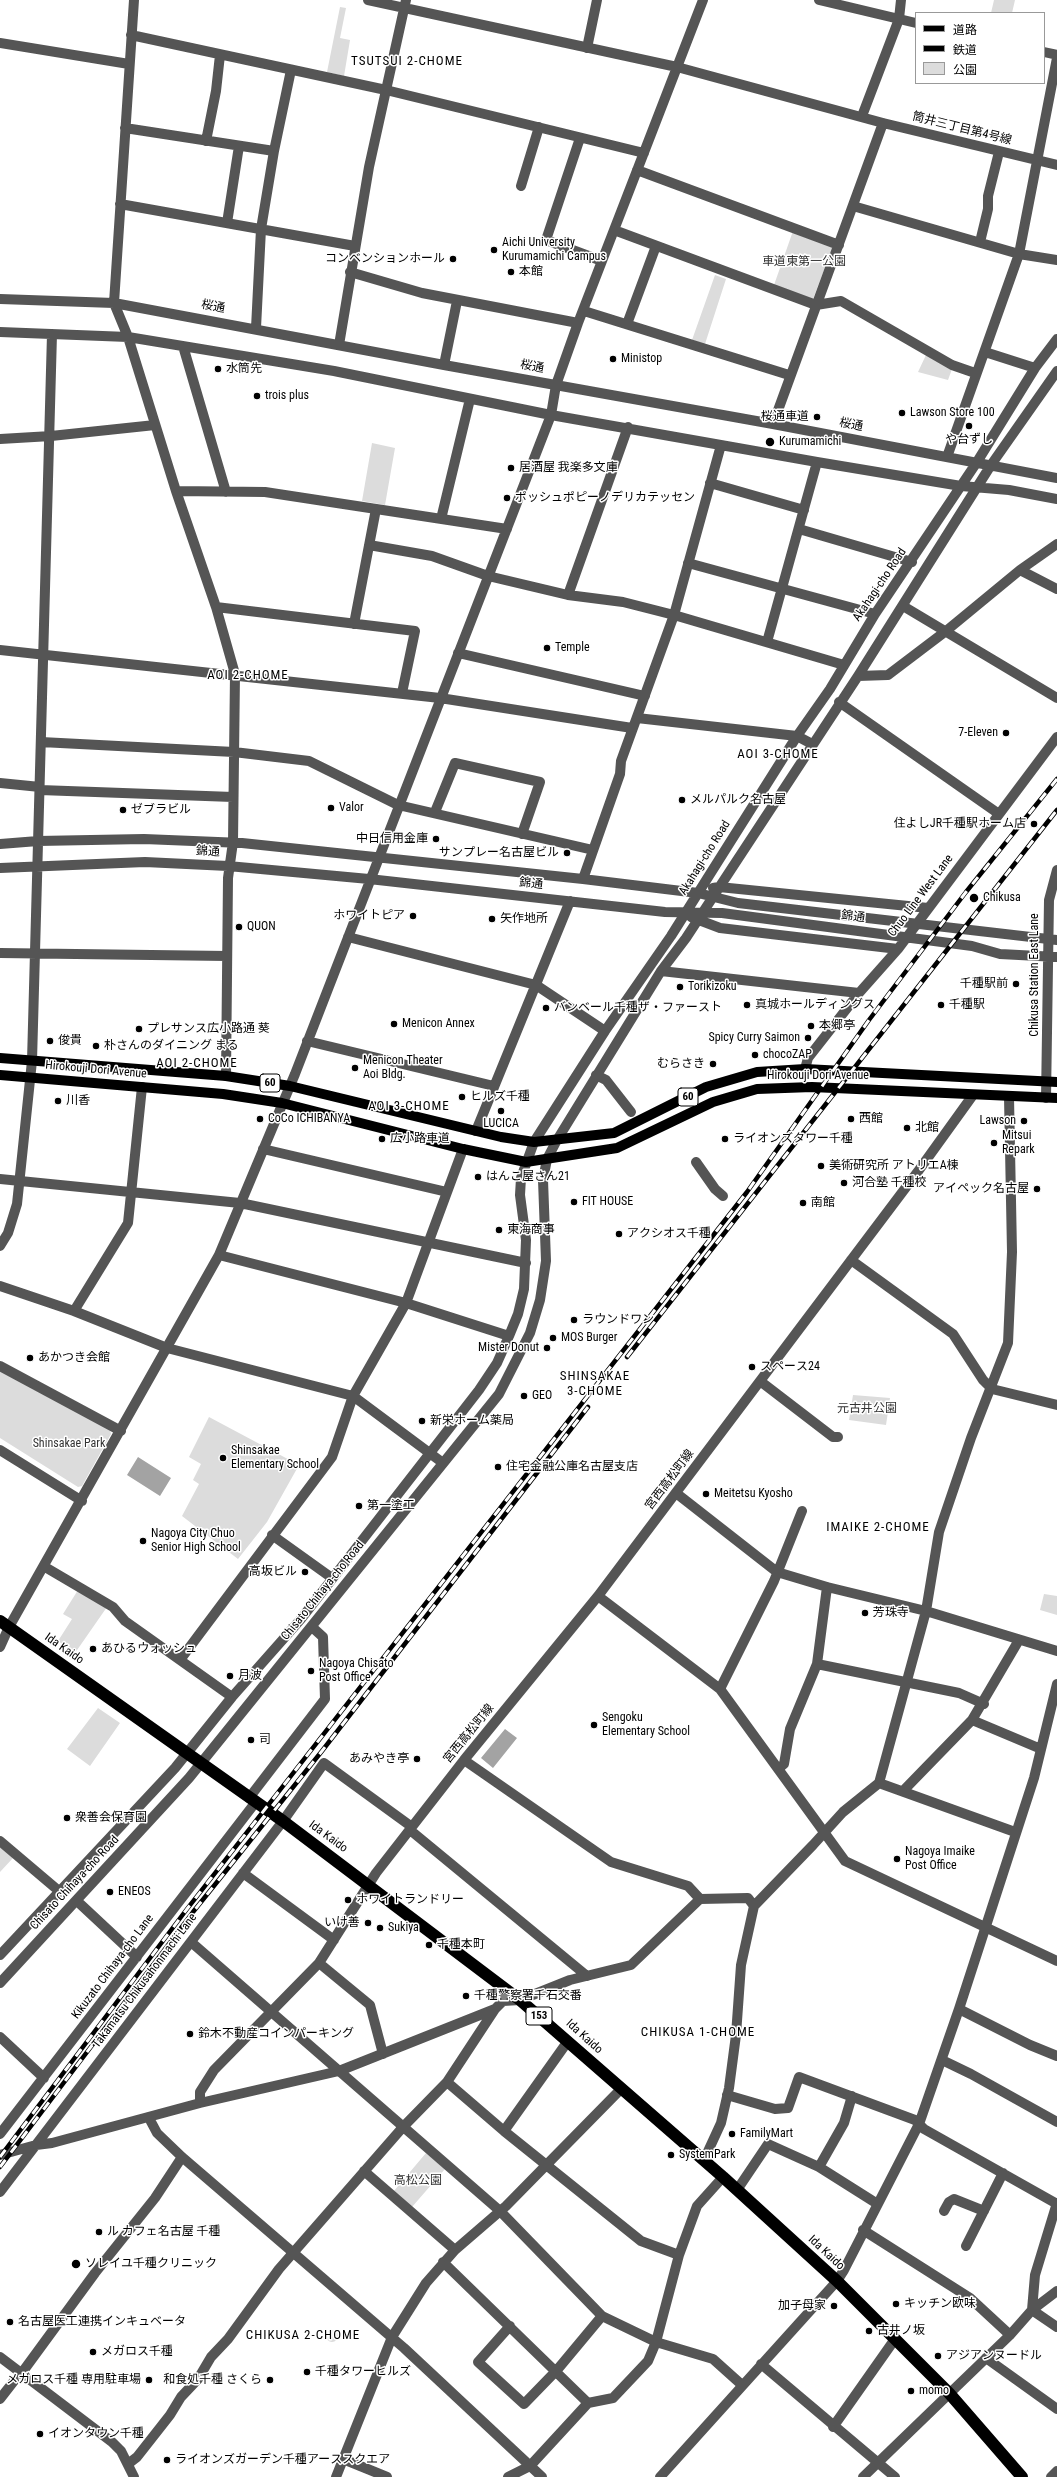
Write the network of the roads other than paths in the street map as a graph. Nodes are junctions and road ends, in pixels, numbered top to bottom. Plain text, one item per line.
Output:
1 (134, 0) edge
2 (368, 0) edge
3 (597, 0) edge
4 (703, 0) edge
5 (819, 0) edge
6 (901, 0) edge
7 (405, 4) edge
8 (899, 18) junction
9 (915, 22) edge
10 (130, 35) junction
11 (0, 43) edge
12 (587, 48) junction
13 (1045, 52) edge
14 (220, 54) junction
15 (1057, 56) edge
16 (129, 64) junction
17 (677, 67) junction
18 (291, 70) junction
19 (386, 90) junction
20 (862, 116) junction
21 (883, 123) junction
22 (539, 127) junction
23 (125, 128) junction
24 (580, 138) junction
25 (206, 140) junction
26 (239, 146) junction
27 (274, 151) junction
28 (1000, 152) junction
29 (644, 153) junction
30 (1038, 162) junction
31 (1057, 165) edge
32 (637, 170) junction
33 (521, 186) dead end
34 (120, 204) junction
35 (853, 206) junction
36 (227, 223) junction
37 (261, 230) junction
38 (614, 230) junction
39 (980, 242) junction
40 (839, 244) junction
41 (355, 246) junction
42 (656, 246) junction
43 (1019, 254) junction
44 (1057, 260) edge
45 (602, 261) junction
46 (350, 272) junction
47 (0, 299) edge
48 (456, 301) junction
49 (114, 303) junction
50 (816, 305) junction
51 (584, 311) junction
52 (578, 323) junction
53 (627, 324) junction
54 (256, 328) junction
55 (0, 332) edge
56 (52, 334) junction
57 (128, 337) junction
58 (1057, 339) edge
59 (339, 345) junction
60 (183, 346) junction
61 (985, 352) junction
62 (444, 365) junction
63 (1035, 368) junction
64 (1057, 371) edge
65 (976, 373) junction
66 (789, 375) junction
67 (556, 385) junction
68 (470, 399) junction
69 (551, 415) junction
70 (773, 424) junction
71 (155, 425) junction
72 (628, 427) junction
73 (51, 436) junction
74 (0, 439) edge
75 (721, 445) junction
76 (947, 457) junction
77 (818, 462) junction
78 (977, 462) junction
79 (991, 465) junction
80 (1057, 478) edge
81 (710, 483) junction
82 (961, 486) junction
83 (977, 488) junction
84 (176, 492) junction
85 (226, 492) junction
86 (1057, 498) edge
87 (376, 509) junction
88 (804, 510) junction
89 (441, 519) junction
90 (799, 528) junction
91 (506, 529) junction
92 (1057, 544) edge
93 (369, 545) junction
94 (912, 562) junction
95 (688, 563) junction
96 (1020, 570) junction
97 (488, 576) junction
98 (782, 589) junction
99 (1057, 589) edge
100 (568, 595) junction
101 (903, 606) junction
102 (216, 607) junction
103 (875, 614) junction
104 (674, 615) junction
105 (354, 624) junction
106 (946, 632) junction
107 (767, 642) junction
108 (0, 650) edge
109 (458, 653) junction
110 (43, 655) junction
111 (844, 665) junction
112 (235, 674) junction
113 (858, 676) junction
114 (402, 693) junction
115 (645, 696) junction
116 (440, 698) junction
117 (1057, 698) edge
118 (839, 702) junction
119 (637, 718) junction
120 (632, 728) junction
121 (797, 736) junction
122 (1057, 737) edge
123 (41, 742) junction
124 (812, 744) junction
125 (234, 752) junction
126 (0, 783) edge
127 (40, 788) junction
128 (233, 797) junction
129 (398, 805) junction
130 (435, 812) junction
131 (999, 814) junction
132 (522, 834) junction
133 (38, 841) junction
134 (233, 842) junction
135 (0, 844) edge
136 (593, 850) junction
137 (380, 857) junction
138 (37, 865) junction
139 (228, 866) junction
140 (0, 868) edge
141 (1057, 870) edge
142 (369, 879) junction
143 (583, 879) junction
144 (719, 887) junction
145 (698, 893) junction
146 (712, 897) junction
147 (570, 901) junction
148 (928, 908) junction
149 (685, 913) junction
150 (699, 917) junction
151 (348, 937) junction
152 (1052, 940) edge
153 (898, 949) junction
154 (0, 952) edge
155 (35, 953) junction
156 (227, 956) junction
157 (1046, 956) junction
158 (1057, 957) edge
159 (661, 971) junction
160 (536, 985) junction
161 (859, 993) junction
162 (605, 1031) junction
163 (308, 1041) junction
164 (0, 1058) edge
165 (32, 1061) junction
166 (805, 1069) junction
167 (596, 1075) junction
168 (0, 1076) edge
169 (226, 1076) junction
170 (30, 1078) junction
171 (1046, 1081) junction
172 (1057, 1082) edge
173 (290, 1086) junction
174 (494, 1086) junction
175 (142, 1087) junction
176 (973, 1095) junction
177 (1009, 1097) junction
178 (1046, 1098) junction
179 (1057, 1098) edge
180 (282, 1103) junction
181 (631, 1112) dead end
182 (476, 1131) junction
183 (557, 1140) junction
184 (534, 1142) junction
185 (263, 1149) junction
186 (463, 1149) junction
187 (547, 1160) junction
188 (526, 1162) junction
189 (696, 1162) dead end
190 (0, 1179) edge
191 (20, 1181) junction
192 (447, 1192) junction
193 (132, 1193) junction
194 (723, 1196) dead end
195 (240, 1203) junction
196 (428, 1244) junction
197 (0, 1246) edge
198 (219, 1255) junction
199 (851, 1260) junction
200 (526, 1263) junction
201 (0, 1286) edge
202 (406, 1303) junction
203 (74, 1311) junction
204 (509, 1336) junction
205 (167, 1348) junction
206 (0, 1366) edge
207 (760, 1382) junction
208 (992, 1389) junction
209 (353, 1396) junction
210 (1057, 1405) edge
211 (121, 1431) junction
212 (838, 1437) dead end
213 (0, 1450) edge
214 (429, 1453) junction
215 (443, 1463) junction
216 (676, 1493) junction
217 (82, 1501) junction
218 (802, 1511) dead end
219 (272, 1535) junction
220 (45, 1567) junction
221 (777, 1572) junction
222 (332, 1578) junction
223 (827, 1587) junction
224 (598, 1596) junction
225 (926, 1611) junction
226 (4, 1624) edge
227 (312, 1627) junction
228 (1019, 1640) junction
229 (0, 1646) edge
230 (1057, 1651) edge
231 (180, 1660) junction
232 (817, 1664) junction
233 (907, 1681) junction
234 (1057, 1684) edge
235 (720, 1689) junction
236 (232, 1697) junction
237 (984, 1704) junction
238 (972, 1720) junction
239 (1041, 1749) junction
240 (187, 1754) junction
241 (464, 1760) junction
242 (201, 1764) junction
243 (778, 1769) junction
244 (879, 1783) junction
245 (903, 1791) junction
246 (252, 1800) junction
247 (283, 1821) junction
248 (411, 1828) junction
249 (1015, 1832) junction
250 (824, 1834) junction
251 (0, 1841) edge
252 (243, 1873) junction
253 (369, 1884) junction
254 (59, 1891) junction
255 (700, 1899) junction
256 (77, 1901) junction
257 (754, 1906) junction
258 (987, 1926) junction
259 (334, 1940) junction
260 (191, 1942) junction
261 (0, 1955) edge
262 (137, 1957) junction
263 (1057, 1961) edge
264 (319, 1964) junction
265 (587, 1976) junction
266 (0, 1983) edge
267 (520, 2000) junction
268 (495, 2009) junction
269 (959, 2009) junction
270 (272, 2011) junction
271 (0, 2037) edge
272 (568, 2041) junction
273 (384, 2054) junction
274 (1057, 2056) edge
275 (942, 2060) junction
276 (339, 2071) junction
277 (44, 2078) junction
278 (447, 2082) junction
279 (621, 2089) junction
280 (727, 2095) junction
281 (852, 2096) junction
282 (200, 2104) junction
283 (149, 2118) junction
284 (1057, 2122) edge
285 (919, 2124) junction
286 (403, 2127) junction
287 (504, 2131) junction
288 (0, 2134) edge
289 (36, 2145) junction
290 (0, 2155) edge
291 (182, 2157) junction
292 (704, 2160) junction
293 (548, 2165) junction
294 (819, 2168) junction
295 (364, 2171) junction
296 (1003, 2173) junction
297 (723, 2177) junction
298 (737, 2190) junction
299 (0, 2192) edge
300 (876, 2204) junction
301 (1057, 2204) edge
302 (500, 2211) junction
303 (944, 2211) dead end
304 (984, 2211) junction
305 (863, 2230) junction
306 (966, 2246) dead end
307 (455, 2250) junction
308 (293, 2252) junction
309 (679, 2255) junction
310 (443, 2262) junction
311 (837, 2281) junction
312 (1057, 2291) edge
313 (1032, 2310) junction
314 (602, 2316) junction
315 (510, 2326) junction
316 (1057, 2327) edge
317 (1010, 2335) junction
318 (392, 2337) junction
319 (895, 2339) junction
320 (656, 2342) junction
321 (0, 2357) edge
322 (986, 2358) junction
323 (761, 2364) junction
324 (557, 2370) junction
325 (18, 2377) junction
326 (742, 2385) junction
327 (949, 2393) junction
328 (0, 2399) edge
329 (588, 2403) junction
330 (1057, 2409) edge
331 (833, 2426) junction
332 (343, 2459) junction
333 (876, 2463) junction
334 (128, 2464) junction
335 (530, 2466) junction
336 (1057, 2471) edge
337 (134, 2477) edge
338 (336, 2477) edge
339 (387, 2477) edge
340 (508, 2477) edge
341 (542, 2477) edge
342 (660, 2477) edge
343 (863, 2477) edge
344 (895, 2477) edge
345 (1022, 2477) edge
346 (1051, 2477) edge

1 - 10 street
2 - 7 street, 筒井三丁目第4号線
3 - 12 street
4 - 17 street
5 - 8 street
6 - 8 street
7 - 12 street, 筒井三丁目第4号線
7 - 19 street
8 - 9 street
8 - 20 street
10 - 14 street
10 - 16 street
11 - 16 street
12 - 17 street, 筒井三丁目第4号線
13 - 15 street
14 - 18 street
14 - 25 street
15 - 30 street
16 - 23 street
17 - 20 street, 筒井三丁目第4号線
17 - 29 street
18 - 19 street
18 - 27 street
19 - 22 street
19 - 41 street
20 - 21 street, 筒井三丁目第4号線
21 - 28 street, 筒井三丁目第4号線
21 - 35 street
22 - 24 street
22 - 33 street
23 - 25 street
23 - 34 street
24 - 29 street
24 - 45 street
25 - 26 street
26 - 27 street
26 - 36 street
27 - 37 street
28 - 30 street, 筒井三丁目第4号線
28 - 39 street
29 - 32 street
30 - 31 street, 筒井三丁目第4号線
30 - 43 street
32 - 38 street
32 - 40 street
34 - 36 street
34 - 49 street
35 - 39 street
35 - 40 street
36 - 37 street
37 - 41 street
37 - 54 street
38 - 42 street
38 - 45 street
39 - 43 street
40 - 50 street
41 - 46 street
42 - 50 street
42 - 53 street
43 - 44 street
43 - 61 street
45 - 51 street
46 - 48 street
46 - 59 street
47 - 49 street, 桜通
48 - 52 street
48 - 62 street
49 - 54 street, 桜通
49 - 57 street
50 - 65 street
50 - 66 street
51 - 52 street
51 - 53 street
52 - 67 street
53 - 66 street
54 - 59 street, 桜通
55 - 56 street
56 - 57 street
56 - 73 street
57 - 60 street
57 - 71 street
58 - 63 street, Akahagi-cho Road
59 - 62 street, 桜通
60 - 68 street
60 - 85 street
61 - 63 street
61 - 65 street
62 - 67 street, 桜通
63 - 78 street, Akahagi-cho Road
64 - 79 street
65 - 76 street
66 - 70 street
67 - 69 street
67 - 70 street, 桜通
68 - 69 street
68 - 89 street
69 - 72 street
69 - 91 street
70 - 76 street, 桜通
71 - 73 street
71 - 84 street
72 - 75 street
72 - 100 street
73 - 74 street
73 - 110 street
75 - 77 street
75 - 81 street
76 - 78 street, 桜通
77 - 82 street
77 - 88 street
78 - 79 street, 桜通
78 - 82 street, Akahagi-cho Road
79 - 80 street, 桜通
79 - 83 street
81 - 88 street
81 - 95 street
82 - 83 street
82 - 94 street, Akahagi-cho Road
83 - 86 street
83 - 101 street
84 - 85 street
84 - 102 street
85 - 87 street
87 - 89 street
87 - 93 street
88 - 90 street
89 - 91 street
90 - 94 street
90 - 98 street
91 - 97 street
92 - 96 street
93 - 97 street
93 - 105 street
94 - 103 street, Akahagi-cho Road
95 - 98 street
95 - 104 street
96 - 99 street
96 - 106 street
97 - 100 street
97 - 109 street
98 - 103 street
98 - 107 street
100 - 104 street
101 - 106 street
101 - 113 street
102 - 105 street
102 - 112 street
103 - 111 street, Akahagi-cho Road
104 - 107 street
104 - 115 street
105 - 114 street
106 - 113 street
106 - 117 street
107 - 111 street
108 - 110 street
109 - 115 street
109 - 116 street
110 - 112 street
110 - 123 street
111 - 121 street, Akahagi-cho Road
112 - 114 street
112 - 125 street
113 - 118 street
114 - 116 street
115 - 119 street
116 - 120 street
116 - 129 street
118 - 124 street
118 - 131 street
119 - 120 street
119 - 121 street
120 - 136 street
121 - 124 street
121 - 145 street, Akahagi-cho Road
122 - 131 street, Chuo Line West Lane
123 - 125 street
123 - 127 street
124 - 144 street
125 - 128 street
125 - 129 street
126 - 127 street
127 - 128 street
127 - 133 street
128 - 134 street
129 - 130 street
129 - 137 street
130 - 132 street
130 - 132 street
131 - 148 street, Chuo Line West Lane
132 - 136 street
133 - 134 street, 錦通
133 - 135 street, 錦通
133 - 138 street
134 - 137 street, 錦通
134 - 139 street
136 - 143 street
137 - 142 street
137 - 143 street, 錦通
138 - 139 street, 錦通
138 - 140 street, 錦通
138 - 155 street
139 - 142 street, 錦通
139 - 156 street
141 - 152 street, Chikusa Station East Lane
142 - 147 street, 錦通
142 - 151 street
143 - 145 street, 錦通
144 - 145 street
144 - 146 street
144 - 148 street
145 - 146 street, 錦通
145 - 149 street, Akahagi-cho Road
146 - 150 street
146 - 152 street, 錦通
147 - 149 street, 錦通
147 - 160 street
148 - 153 street, Chuo Line West Lane
149 - 150 street, 錦通
149 - 162 street, Akahagi-cho Road
150 - 153 street
150 - 157 street, 錦通
150 - 159 street
151 - 160 street
151 - 163 street
152 - 157 street, Chikusa Station East Lane
153 - 161 street, Chuo Line West Lane
154 - 155 street
155 - 156 street
155 - 165 street
156 - 169 street
157 - 158 street, 錦通
157 - 171 street, Chikusa Station East Lane
159 - 161 street
159 - 167 street
160 - 162 street
160 - 174 street
161 - 166 street, Chuo Line West Lane
162 - 184 street, Akahagi-cho Road
163 - 173 street
163 - 174 street
164 - 165 main road, Hirokouji Dori Avenue / 60
165 - 169 main road, Hirokouji Dori Avenue / 60
165 - 170 street
166 - 171 main road, Hirokouji Dori Avenue / 60
166 - 183 main road, Hirokouji Dori Avenue / 60
167 - 181 street
167 - 183 street
168 - 170 main road, Hirokouji Dori Avenue / 60
169 - 173 main road, Hirokouji Dori Avenue / 60
170 - 175 main road, Hirokouji Dori Avenue / 60
170 - 191 street
171 - 172 main road, Hirokouji Dori Avenue / 60
171 - 178 street, Chikusa Station East Lane
173 - 180 street
173 - 182 main road, Hirokouji Dori Avenue / 60
174 - 182 street
175 - 180 main road, Hirokouji Dori Avenue / 60
175 - 193 street
176 - 177 main road, Hirokouji Dori Avenue / 60
176 - 187 main road, Hirokouji Dori Avenue / 60
176 - 199 street, 宮西高松町線
177 - 178 main road, Hirokouji Dori Avenue / 60
177 - 208 street
178 - 179 main road, Hirokouji Dori Avenue / 60
180 - 185 street
180 - 186 main road, Hirokouji Dori Avenue / 60
182 - 184 main road, Hirokouji Dori Avenue / 60
183 - 184 main road, Hirokouji Dori Avenue / 60
183 - 187 street, Chisato Chihaya-cho Road
184 - 188 street, Akahagi-cho Road
185 - 192 street
185 - 195 street
186 - 188 main road, Hirokouji Dori Avenue / 60
186 - 192 street
187 - 188 main road, Hirokouji Dori Avenue / 60
187 - 215 street, Chisato Chihaya-cho Road
188 - 200 street, Chisato Chihaya-cho Road
189 - 194 street
190 - 191 street
191 - 193 street
191 - 197 street
192 - 196 street
193 - 195 street
193 - 203 street
195 - 196 street
195 - 198 street
196 - 200 street
196 - 202 street
198 - 202 street
198 - 205 street
199 - 207 street, 宮西高松町線
199 - 208 street
200 - 204 street, Chisato Chihaya-cho Road
201 - 203 street
202 - 204 street
202 - 209 street
203 - 205 street
204 - 214 street, Chisato Chihaya-cho Road
205 - 209 street
205 - 211 street
206 - 211 street
207 - 212 street
207 - 216 street, 宮西高松町線
208 - 210 street
208 - 225 street
209 - 214 street
209 - 219 street
211 - 217 street
213 - 217 street
214 - 215 street
214 - 222 street, Chisato Chihaya-cho Road
215 - 227 street, Chisato Chihaya-cho Road
216 - 221 street
216 - 224 street, 宮西高松町線
217 - 220 street
218 - 221 street
219 - 222 street
219 - 231 street
220 - 226 street
220 - 231 street
221 - 223 street
221 - 235 street
222 - 236 street, Chisato Chihaya-cho Road
223 - 225 street
223 - 232 street
224 - 235 street
224 - 241 street, 宮西高松町線
225 - 228 street
225 - 233 street
226 - 229 street
226 - 240 highway, Ida Kaido / 153
227 - 242 street, Chisato Chihaya-cho Road
227 - 246 street, Kikuzato Chihaya-cho Lane
228 - 230 street
228 - 237 street
231 - 236 street
232 - 233 street
232 - 243 street
233 - 237 street
233 - 244 street
234 - 239 street
235 - 243 street
236 - 240 street, Chisato Chihaya-cho Road
237 - 238 street
238 - 239 street
238 - 245 street
239 - 249 street
240 - 242 highway, Ida Kaido / 153
240 - 254 street, Chisato Chihaya-cho Road
241 - 248 street, 宮西高松町線
241 - 255 street
242 - 246 highway, Ida Kaido / 153
242 - 256 street, Chisato Chihaya-cho Road
243 - 250 street
244 - 245 street
244 - 250 street
245 - 249 street
246 - 247 highway, Ida Kaido / 153
246 - 262 street, Kikuzato Chihaya-cho Lane
247 - 248 street, Takamatsu Chikusahonmachi Lane
247 - 252 street, Takamatsu Chikusahonmachi Lane
247 - 253 highway, Ida Kaido / 153
248 - 253 street, 宮西高松町線
248 - 265 street
249 - 258 street
250 - 257 street
250 - 258 street
251 - 254 street
252 - 259 street
252 - 260 street, Takamatsu Chikusahonmachi Lane
253 - 259 street, 宮西高松町線
253 - 267 highway, Ida Kaido / 153
254 - 261 street, Chisato Chihaya-cho Road
255 - 257 street
255 - 265 street
256 - 262 street
256 - 266 street, Chisato Chihaya-cho Road
257 - 280 street
258 - 263 street
258 - 269 street
259 - 264 street, 宮西高松町線
260 - 270 street
260 - 289 street, Takamatsu Chikusahonmachi Lane
262 - 277 street, Kikuzato Chihaya-cho Lane
264 - 270 street, 宮西高松町線
264 - 273 street
265 - 267 street
267 - 268 street
267 - 272 highway, Ida Kaido / 153
268 - 273 street
268 - 278 street
269 - 274 street
269 - 275 street
270 - 276 street
270 - 282 street, 宮西高松町線
271 - 277 street
272 - 279 highway, Ida Kaido / 153
272 - 287 street
273 - 276 street
275 - 284 street
275 - 285 street
276 - 282 street
276 - 286 street
277 - 288 street, Kikuzato Chihaya-cho Lane
278 - 286 street
278 - 287 street
279 - 292 highway, Ida Kaido / 153
279 - 293 street
280 - 281 street
280 - 292 street
281 - 285 street
281 - 294 street
282 - 283 street
283 - 289 street
283 - 291 street
285 - 296 street
285 - 300 street
286 - 295 street
286 - 302 street
287 - 293 street
289 - 290 street
289 - 299 street, Takamatsu Chikusahonmachi Lane
291 - 308 street
291 - 325 street
292 - 297 highway, Ida Kaido / 153
293 - 302 street
293 - 309 street
294 - 298 street
294 - 300 street
295 - 307 street
295 - 308 street
296 - 301 street
296 - 304 street
297 - 298 highway, Ida Kaido / 153
297 - 309 street
298 - 311 highway, Ida Kaido / 153
300 - 305 street
301 - 313 street
302 - 307 street
302 - 314 street
303 - 304 street
304 - 306 street
305 - 311 street
305 - 317 street
307 - 310 street
308 - 318 street
308 - 334 street
309 - 320 street
310 - 315 street
310 - 318 street
311 - 319 highway, Ida Kaido / 153
311 - 323 street
312 - 313 street
313 - 316 street
313 - 317 street
314 - 320 street
314 - 324 street
315 - 324 street
315 - 324 street
317 - 322 street
318 - 332 street
318 - 335 street
319 - 327 highway, Ida Kaido / 153
319 - 331 street
320 - 326 street
320 - 329 street
321 - 325 street
322 - 327 street
322 - 330 street
323 - 326 street
323 - 331 street
324 - 329 street
325 - 328 street
325 - 334 street
326 - 342 street
327 - 333 street
327 - 345 highway, Ida Kaido / 153
329 - 335 street
331 - 333 street
332 - 338 street
332 - 339 street
333 - 343 street
333 - 344 street
334 - 337 street
335 - 340 street
335 - 341 street
336 - 346 street

